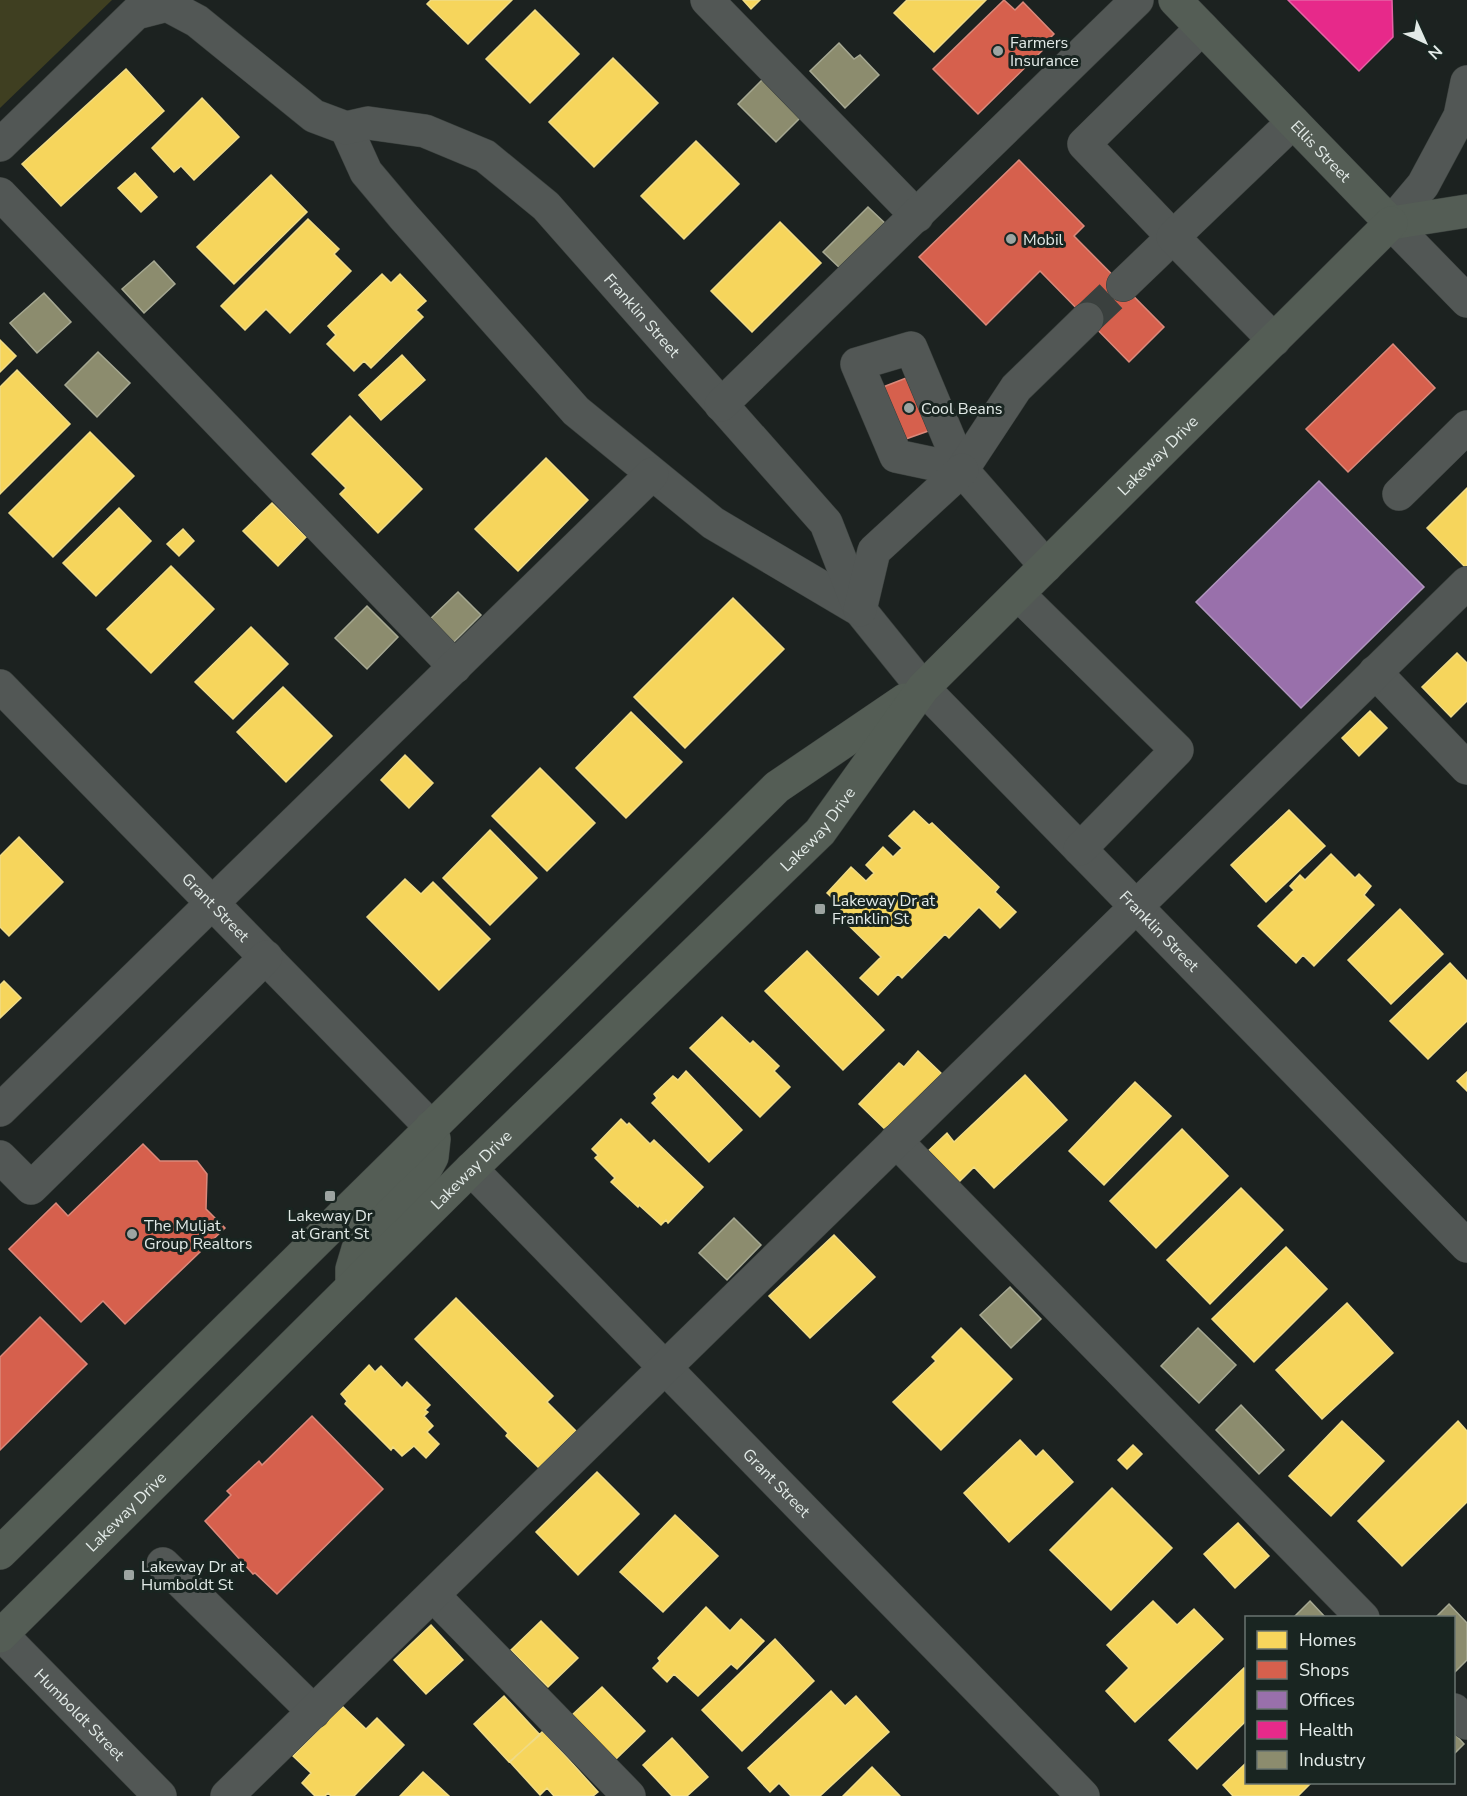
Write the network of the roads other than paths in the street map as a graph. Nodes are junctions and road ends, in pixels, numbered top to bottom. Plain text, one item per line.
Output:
1 (707, 0) edge
2 (1137, 0) edge
3 (1175, 0) edge
4 (1202, 28) junction
5 (1467, 82) edge
6 (1293, 122) junction
7 (346, 128) junction
8 (0, 145) edge
9 (0, 194) edge
10 (1467, 212) edge
11 (916, 216) junction
12 (1391, 223) junction
13 (1173, 237) junction
14 (1123, 285) tunnel mouth
15 (1467, 301) edge
16 (1088, 319) tunnel mouth
17 (1274, 340) junction
18 (721, 405) junction
19 (1467, 427) edge
20 (962, 470) junction
21 (652, 474) junction
22 (1399, 494) dead end
23 (1046, 566) junction
24 (1467, 582) edge
25 (1018, 594) junction
26 (860, 610) junction
27 (455, 667) junction
28 (1375, 672) junction
29 (0, 686) edge
30 (923, 688) junction
31 (1467, 768) edge
32 (1080, 849) junction
33 (212, 903) junction
34 (1136, 906) junction
35 (266, 957) junction
36 (0, 1110) edge
37 (431, 1127) junction
38 (896, 1141) junction
39 (0, 1157) edge
40 (471, 1169) junction
41 (1467, 1246) edge
42 (352, 1287) junction
43 (665, 1368) junction
44 (0, 1553) edge
45 (164, 1564) dead end
46 (433, 1594) junction
47 (1362, 1616) edge
48 (1, 1635) edge
49 (1455, 1711) edge
50 (314, 1712) junction
51 (1467, 1723) edge
52 (160, 1796) edge
53 (227, 1796) edge
54 (629, 1796) edge
55 (1083, 1796) edge

1 - 11 street
2 - 11 street
3 - 4 main road, Ellis Street
4 - 6 main road, Ellis Street
4 - 13 street
5 - 12 street
6 - 12 main road, Ellis Street
6 - 13 street
7 - 8 street, Franklin Street
7 - 18 street, Franklin Street
7 - 21 street, Franklin Street
9 - 27 street
10 - 12 main road
11 - 18 street
12 - 15 street, Ellis Street
12 - 17 main road, Lakeway Drive
13 - 14 street
13 - 17 street
16 - 20 street
17 - 23 main road, Lakeway Drive
18 - 26 street, Franklin Street
19 - 22 street
20 - 23 street
20 - 26 street
21 - 26 street, Franklin Street
21 - 27 street
23 - 25 main road, Lakeway Drive
24 - 28 street
25 - 30 main road, Lakeway Drive
25 - 32 street
26 - 30 street, Franklin Street
27 - 33 street
28 - 31 street
28 - 34 street
29 - 33 street, Grant Street
30 - 32 street, Franklin Street
30 - 37 main road, Lakeway Drive
30 - 40 main road, Lakeway Drive
32 - 34 street, Franklin Street
33 - 35 street, Grant Street
33 - 36 street
34 - 38 street
34 - 41 street, Franklin Street
35 - 37 street, Grant Street
35 - 39 street
37 - 42 main road
37 - 44 main road, Lakeway Drive
38 - 43 street
38 - 47 street
40 - 42 main road, Lakeway Drive
40 - 43 street, Grant Street
42 - 48 main road, Lakeway Drive
43 - 46 street
43 - 55 street, Grant Street
45 - 50 street
46 - 50 street
46 - 54 street
48 - 52 street, Humboldt Street
49 - 51 street
50 - 53 street

